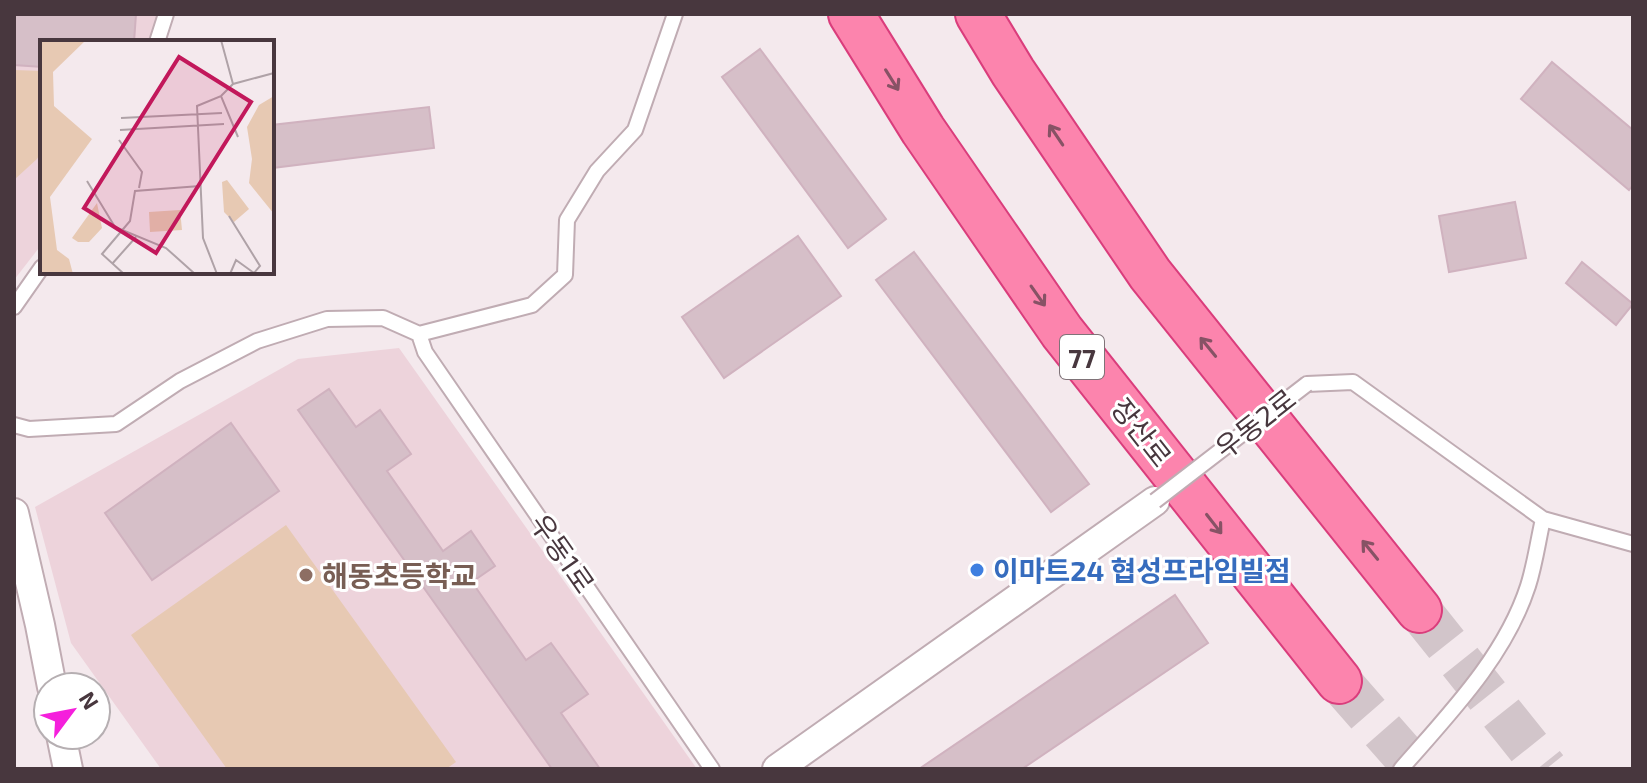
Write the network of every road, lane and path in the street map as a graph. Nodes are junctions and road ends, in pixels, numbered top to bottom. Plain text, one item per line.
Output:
1 (166, 14) edge
2 (675, 14) edge
3 (851, 14) edge
4 (978, 14) edge
5 (158, 40) edge
6 (40, 270) edge
7 (14, 307) edge
8 (419, 334) junction
9 (14, 425) edge
10 (1155, 501) joint
11 (14, 513) edge
12 (1543, 519) junction
13 (18, 544) edge
14 (1633, 544) edge
15 (1419, 610) tunnel mouth
16 (49, 671) edge
17 (1339, 681) tunnel mouth
18 (712, 769) edge
19 (777, 769) edge
20 (1401, 769) edge

1 - 5 lane
2 - 8 lane
3 -> 17 highway, 장산로 / 77
15 -> 4 highway
6 - 7 lane
8 - 9 lane
8 - 18 lane, 우동1로
10 - 12 lane, 우동2로, bridge
10 - 19 street, 우동2로
11 - 13 street
12 - 14 lane
12 - 20 lane
13 - 16 street

